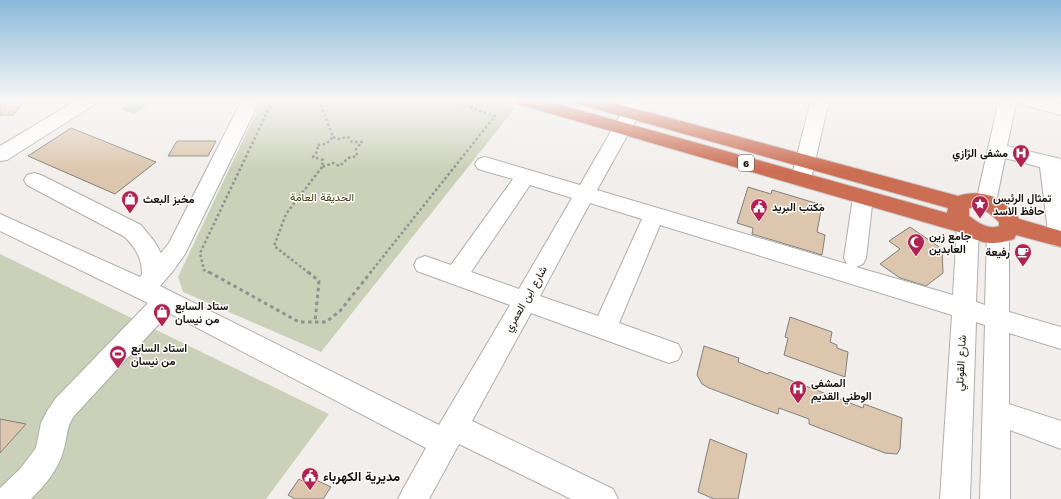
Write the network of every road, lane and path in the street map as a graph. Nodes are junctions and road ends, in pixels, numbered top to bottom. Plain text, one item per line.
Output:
1 (52, 123) edge
2 (239, 123) edge
3 (262, 123) edge
4 (328, 123) edge
5 (489, 123) edge
6 (624, 123) edge
7 (661, 123) edge
8 (814, 123) edge
9 (1003, 123) edge
10 (333, 137) junction
11 (997, 150) junction
12 (0, 156) edge
13 (485, 164) dead end
14 (1055, 164) edge
15 (322, 167) junction
16 (803, 170) junction
17 (526, 176) junction
18 (34, 180) dead end
19 (585, 194) junction
20 (863, 197) junction
21 (986, 202) junction
22 (654, 215) junction
23 (964, 215) junction
24 (0, 222) edge
25 (1004, 231) junction
26 (1060, 239) edge
27 (854, 258) dead end
28 (425, 265) dead end
29 (456, 276) junction
30 (148, 283) junction
31 (166, 300) junction
32 (526, 301) junction
33 (963, 308) junction
34 (996, 318) junction
35 (315, 322) junction
36 (604, 329) junction
37 (1061, 338) edge
38 (669, 352) dead end
39 (997, 413) junction
40 (449, 435) junction
41 (1061, 435) edge
42 (10, 499) edge
43 (414, 499) edge
44 (602, 499) edge
45 (955, 499) edge
46 (995, 499) edge

1 - 12 street
2 - 30 street
3 - 35 path
4 - 10 path
5 - 35 path
6 - 19 street, شارع ابن العمري
7 - 16 highway, 6
8 - 16 street
9 - 11 street
10 - 15 path
10 - 15 path
11 - 14 street
11 - 21 street
13 - 17 street
14 - 26 street
15 - 35 path
16 - 20 highway, 6
16 - 23 highway, 6
17 - 19 street
17 - 29 street
18 - 30 street
19 - 22 street
19 - 32 street, شارع ابن العمري
20 - 23 highway, 6
20 - 27 street
21 - 23 highway
21 - 25 highway
22 - 33 street
22 - 36 street
23 - 25 highway
23 - 33 street, شارع القوتلي
24 - 30 street
25 - 26 highway
25 - 34 street
28 - 29 street
29 - 32 street
30 - 31 street
31 - 40 street
31 - 42 street
32 - 36 street
32 - 40 street, شارع ابن العمري
33 - 34 street
33 - 45 street, شارع القوتلي
34 - 37 street
34 - 39 street
36 - 38 street
39 - 41 street
39 - 46 street
40 - 43 street, شارع ابن العمري
40 - 44 street

